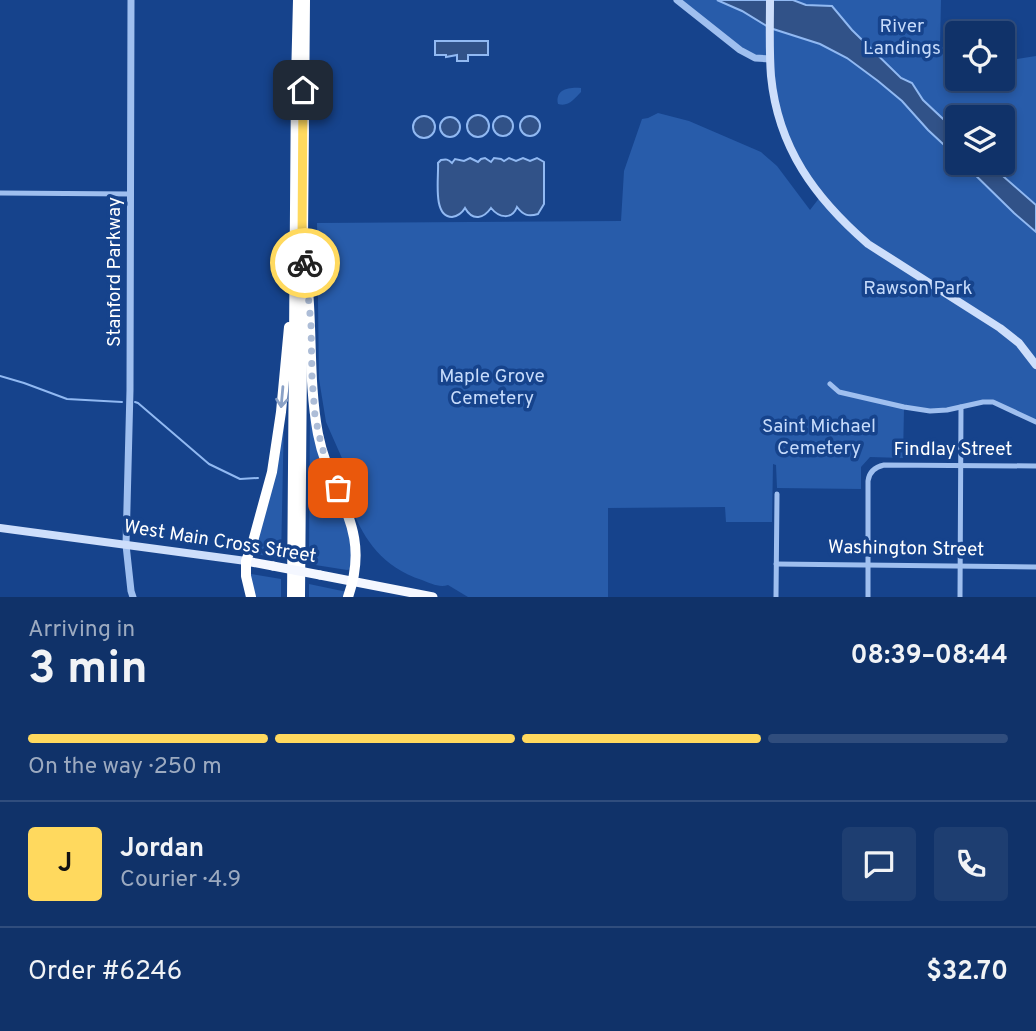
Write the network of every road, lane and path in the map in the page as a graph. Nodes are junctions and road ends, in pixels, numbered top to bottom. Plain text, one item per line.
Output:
1 (131, 0) edge
2 (298, 0) edge
3 (305, 0) edge
4 (677, 0) edge
5 (770, 0) edge
6 (770, 59) junction
7 (0, 193) edge
8 (131, 194) junction
9 (302, 244) junction
10 (295, 256) junction
11 (1036, 365) edge
12 (830, 384) dead end
13 (961, 407) junction
14 (1036, 422) edge
15 (961, 465) junction
16 (1036, 466) edge
17 (777, 494) dead end
18 (0, 528) edge
19 (126, 545) junction
20 (246, 561) junction
21 (776, 564) junction
22 (868, 564) junction
23 (960, 566) junction
24 (1036, 567) edge
25 (354, 582) junction
26 (133, 597) edge
27 (251, 597) edge
28 (292, 597) edge
29 (300, 597) edge
30 (348, 597) edge
31 (433, 597) edge
32 (776, 597) edge
33 (867, 597) edge
34 (960, 597) edge

1 - 8 street, Stanford Parkway
2 - 10 highway
3 - 9 highway
4 - 6 street
5 - 6 main road
6 - 11 main road
7 - 8 street
8 - 19 street, Stanford Parkway
9 - 25 highway
9 - 29 highway
10 -> 20 highway
10 - 28 highway
12 - 13 street
13 - 14 street
13 - 15 street
15 - 16 street, Findlay Street
15 - 22 street, Findlay Street
15 - 23 street
17 - 21 street
18 - 19 main road, West Main Cross Street
19 - 20 main road, West Main Cross Street
19 - 26 street, Stanford Parkway
20 - 25 highway, West Main Cross Street, bridge
20 - 27 highway
21 - 22 street, Washington Street
21 - 32 street
22 - 23 street, Washington Street
22 - 33 street
23 - 24 street, Washington Street
23 - 34 street
25 - 30 highway
25 - 31 highway, West Main Cross Street

